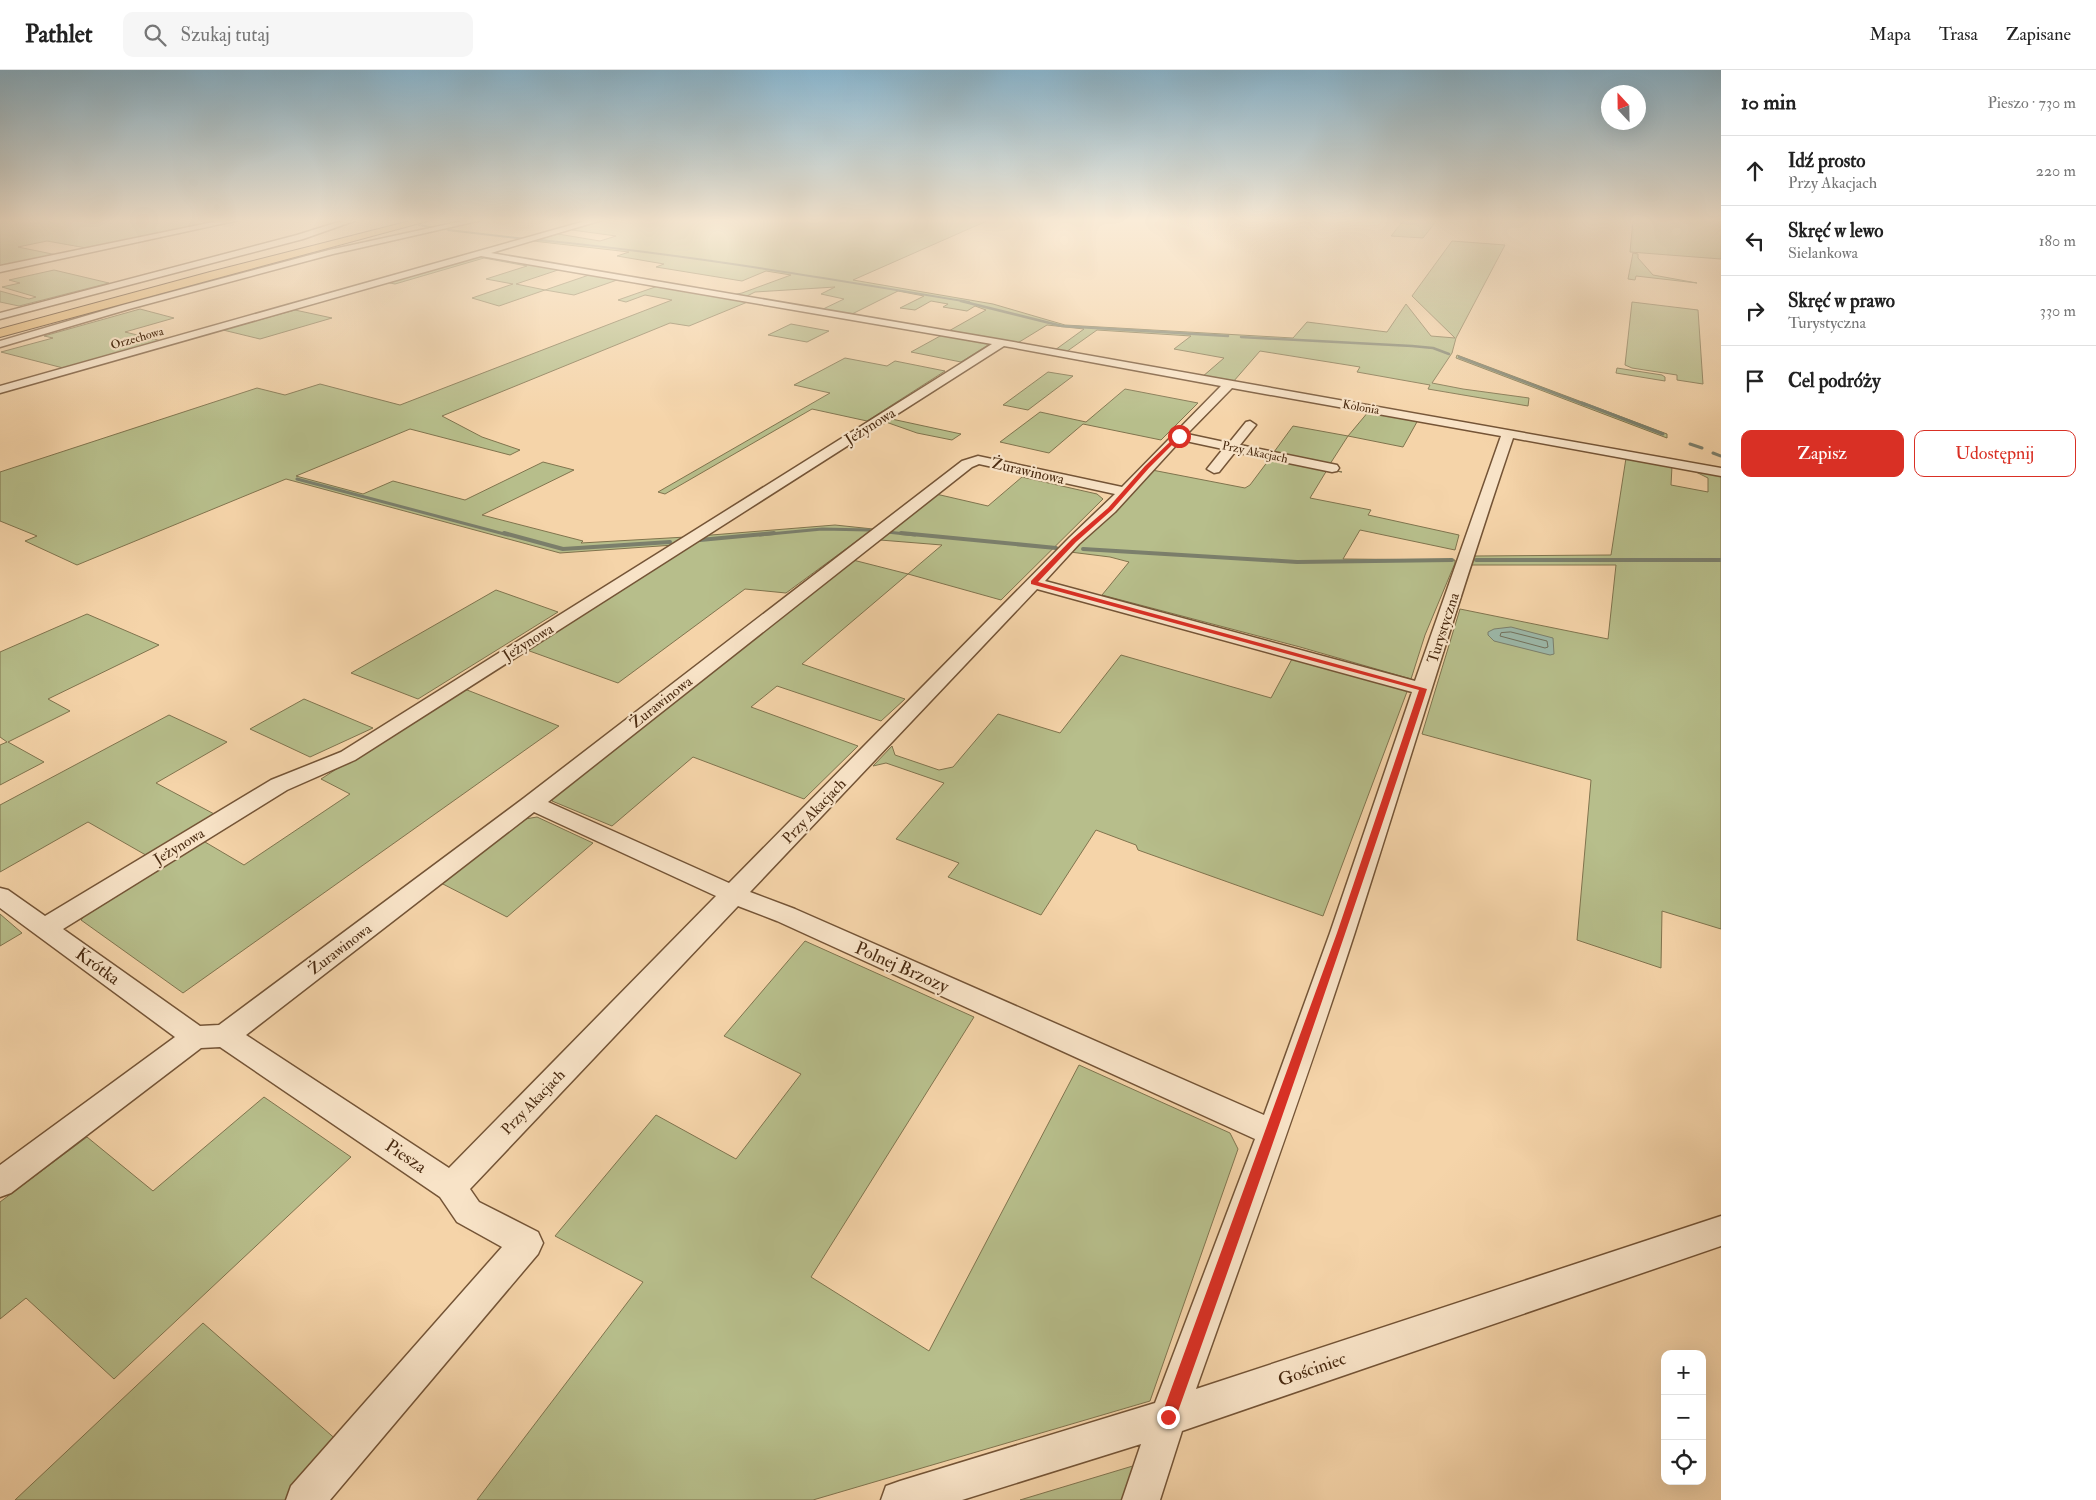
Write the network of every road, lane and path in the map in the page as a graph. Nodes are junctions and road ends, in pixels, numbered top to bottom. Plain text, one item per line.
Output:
1 (111, 287) edge
2 (144, 287) edge
3 (168, 287) edge
4 (205, 287) edge
5 (368, 287) edge
6 (675, 287) edge
7 (0, 316) edge
8 (0, 326) edge
9 (0, 333) edge
10 (1002, 343) junction
11 (0, 344) edge
12 (1229, 384) junction
13 (0, 390) edge
14 (1250, 425) dead end
15 (1508, 434) junction
16 (1179, 436) junction
17 (1232, 447) junction
18 (1332, 468) dead end
19 (1214, 469) dead end
20 (1721, 472) edge
21 (1124, 492) junction
22 (1033, 583) junction
23 (1424, 689) junction
24 (532, 802) junction
25 (734, 895) junction
26 (0, 896) edge
27 (47, 928) junction
28 (210, 1036) junction
29 (1272, 1133) junction
30 (0, 1183) edge
31 (451, 1187) junction
32 (1721, 1231) edge
33 (1168, 1417) junction
34 (305, 1500) edge
35 (900, 1500) edge
36 (1141, 1500) edge

1 - 7 street
2 - 8 highway
3 - 9 highway
4 - 11 street
5 - 13 street, Orzechowa
6 - 10 street, Kolonia
10 - 12 street, Kolonia
10 - 27 street, Jeżynowa
12 - 15 street, Kolonia
12 - 16 street, Przy Akacjach
14 - 17 street
15 - 20 street, Kolonia
15 - 23 street, Turystyczna
16 - 17 street, Przy Akacjach
16 - 21 street, Przy Akacjach
17 - 18 street, Przy Akacjach
17 - 19 street
21 - 22 street, Przy Akacjach
21 - 24 street, Żurawinowa
22 - 23 street
22 - 25 street, Przy Akacjach
23 - 29 street, Turystyczna
24 - 25 street, Polnej Brzozy
24 - 28 street, Żurawinowa
25 - 29 street, Polnej Brzozy
25 - 31 street, Przy Akacjach
26 - 27 street, Krótka
27 - 28 street, Krótka
28 - 30 street
28 - 31 street, Piesza
29 - 33 street, Turystyczna
31 - 34 street, Piesza
32 - 33 street, Gościniec
33 - 35 street, Gościniec
33 - 36 street, Turystyczna

